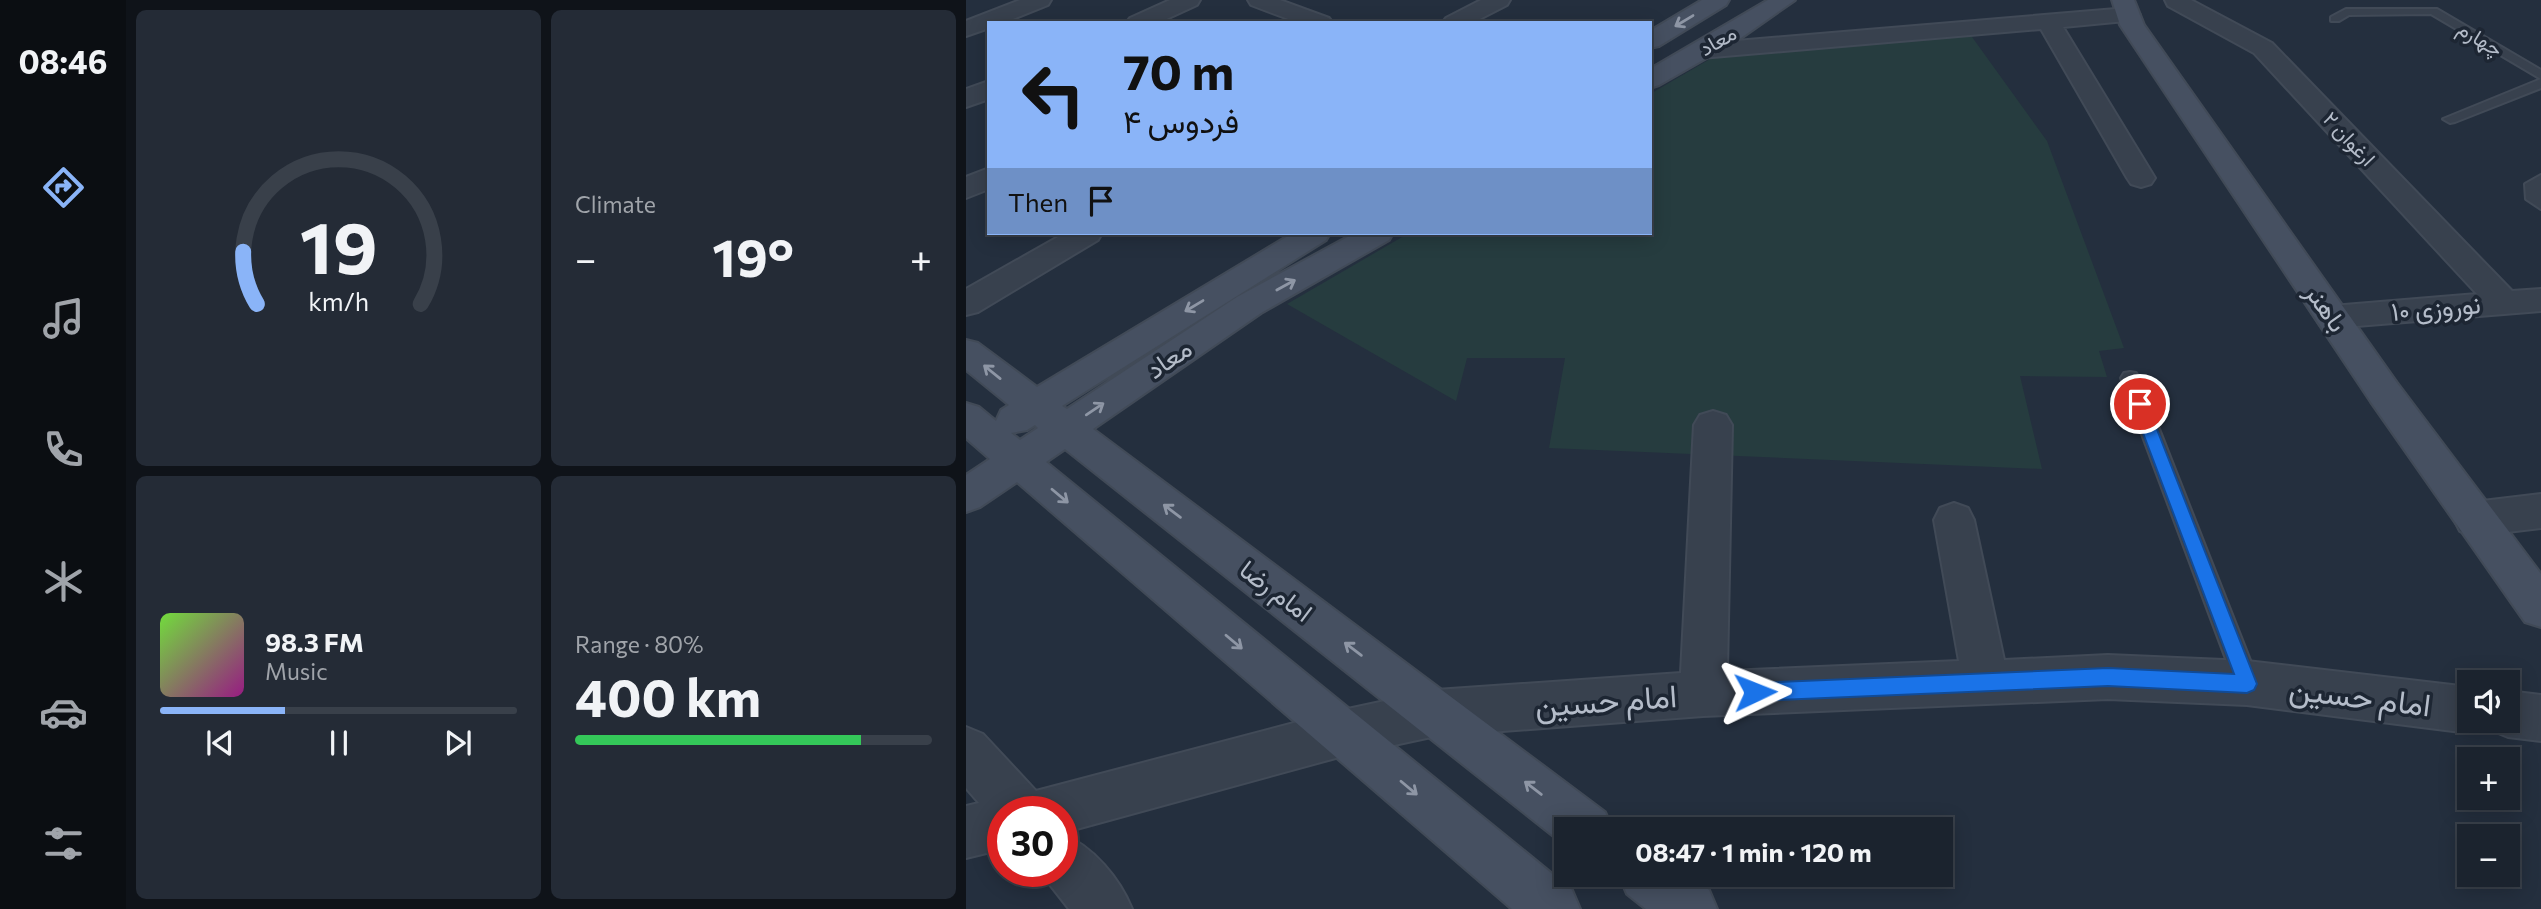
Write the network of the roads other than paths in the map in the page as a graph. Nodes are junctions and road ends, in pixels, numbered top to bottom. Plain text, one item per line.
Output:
1 (1040, 0) edge
2 (1189, 0) edge
3 (1259, 0) edge
4 (1499, 0) edge
5 (1718, 0) edge
6 (1784, 0) edge
7 (2177, 0) edge
8 (2128, 13) edge
9 (1312, 17) edge
10 (2335, 19) dead end
11 (1142, 21) edge
12 (1458, 21) edge
13 (2048, 22) junction
14 (966, 29) edge
15 (1652, 40) edge
16 (1701, 51) junction
17 (2541, 75) edge
18 (1652, 79) edge
19 (2541, 83) edge
20 (987, 90) edge
21 (966, 99) edge
22 (2450, 119) dead end
23 (987, 178) edge
24 (2141, 178) dead end
25 (2541, 179) edge
26 (966, 189) edge
27 (2541, 205) edge
28 (1084, 235) edge
29 (1312, 235) edge
30 (1374, 235) edge
31 (2541, 300) edge
32 (2504, 303) junction
33 (966, 304) edge
34 (2332, 317) junction
35 (966, 352) edge
36 (2130, 378) dead end
37 (1050, 418) junction
38 (1713, 425) dead end
39 (985, 441) edge
40 (966, 496) edge
41 (2541, 511) edge
42 (2473, 519) junction
43 (1954, 520) dead end
44 (2541, 608) edge
45 (1986, 682) junction
46 (2247, 684) junction
47 (1703, 694) junction
48 (2457, 709) edge
49 (1436, 713) junction
50 (2520, 715) edge
51 (2541, 718) edge
52 (1343, 733) junction
53 (966, 751) edge
54 (1006, 796) edge
55 (1078, 804) edge
56 (1570, 817) edge
57 (987, 827) edge
58 (966, 832) edge
59 (1078, 878) edge
60 (1662, 887) edge
61 (1105, 909) edge
62 (1553, 909) edge
63 (1690, 909) edge

1 - 14 street
2 - 11 street
3 - 9 street
4 - 12 street
5 -> 15 main road, معاد
6 - 16 main road, معاد
7 - 8 street
7 - 32 street, ارغوان ۲
8 - 13 street
8 - 34 main road, باهنر
10 - 17 lane, چهارم
13 - 16 street
13 - 24 street
16 - 18 main road, معاد
19 - 22 lane
20 - 21 street
23 - 26 street
25 - 27 lane
28 - 33 street
29 -> 37 main road, معاد
37 -> 30 main road, معاد
31 - 32 street, نوروزی ۱۰
32 - 34 street, نوروزی ۱۰
34 - 42 main road, باهنر
37 -> 35 main road, امام رضا
36 - 46 lane
37 - 39 main road, معاد
49 -> 37 main road, امام رضا
38 - 47 street
39 - 40 main road, معاد
39 -> 52 main road
41 - 42 street
42 - 44 main road, باهنر
43 - 45 street
45 - 46 street, امام حسین
45 - 47 street, امام حسین
46 - 48 street, امام حسین
47 - 49 street, امام حسین
49 - 52 street, امام حسین
56 -> 49 main road, امام رضا
50 - 51 street
52 - 55 street, امام حسین
52 -> 62 main road
53 - 54 street
57 - 58 street
59 - 61 street
60 - 63 main road

